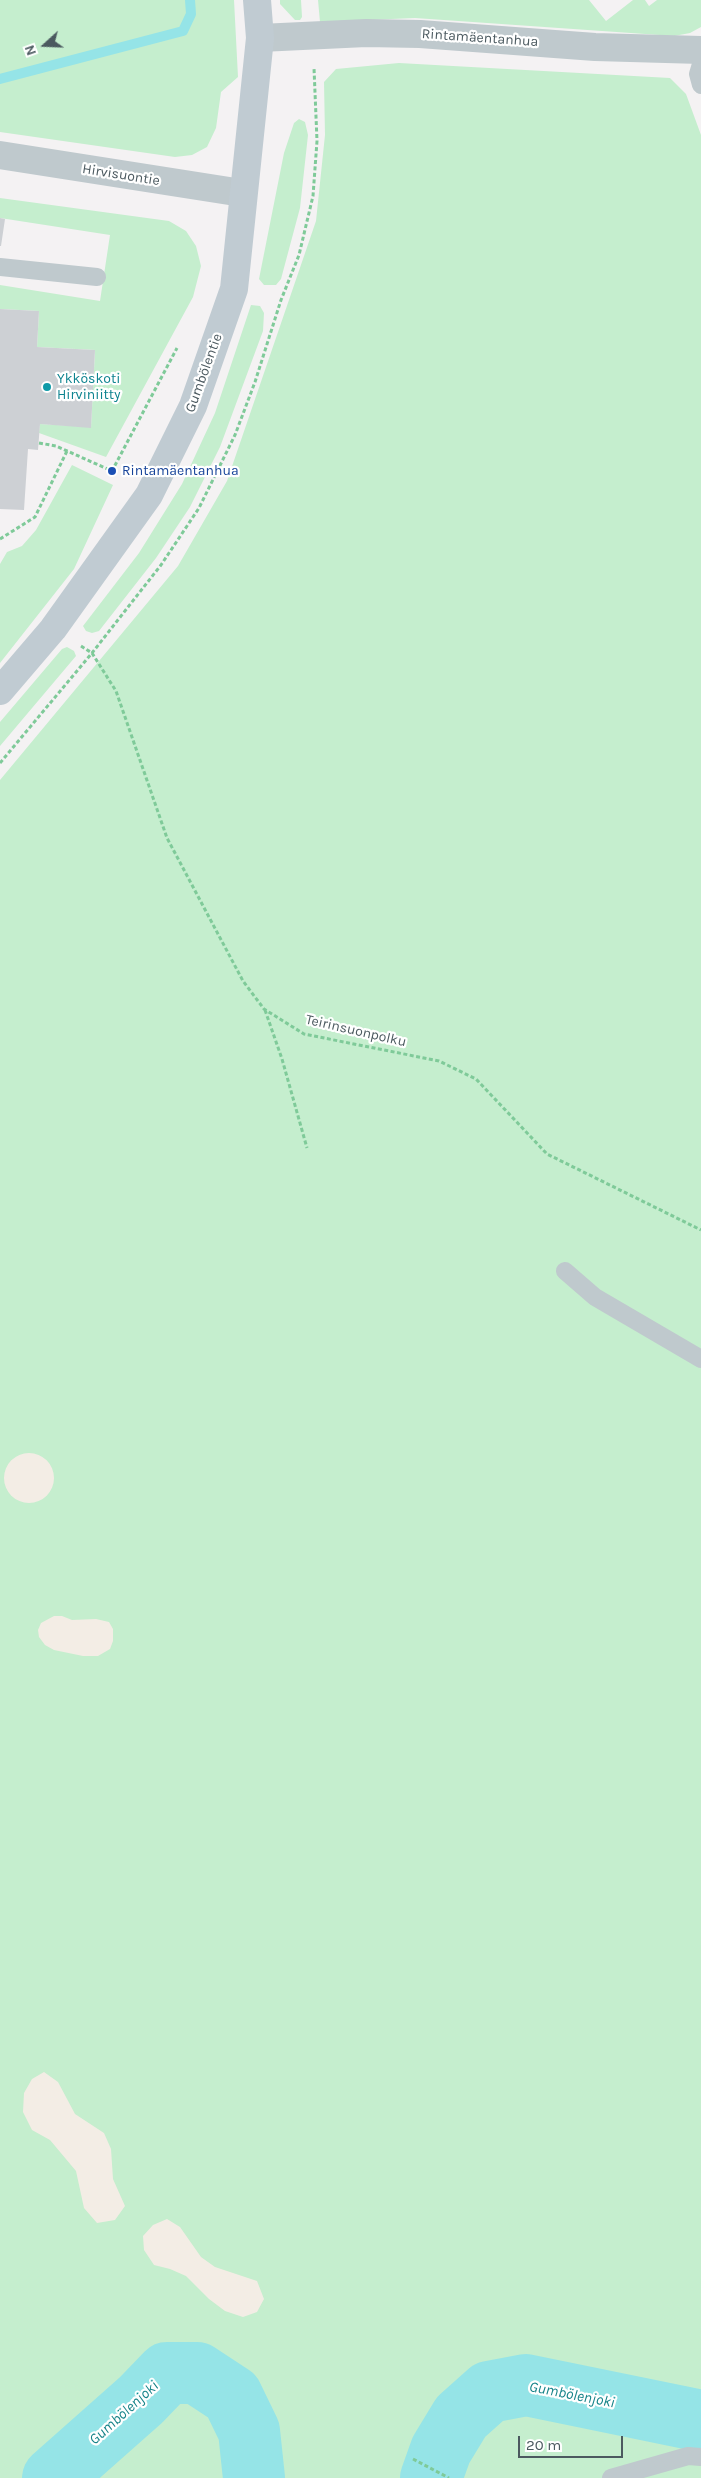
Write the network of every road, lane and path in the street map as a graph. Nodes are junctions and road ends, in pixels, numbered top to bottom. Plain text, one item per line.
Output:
1 (257, 0) edge
2 (260, 38) junction
3 (701, 50) edge
4 (701, 64) edge
5 (701, 85) edge
6 (0, 155) edge
7 (242, 193) junction
8 (0, 267) edge
9 (97, 277) dead end
10 (178, 345) dead end
11 (39, 443) dead end
12 (67, 451) junction
13 (0, 540) edge
14 (0, 691) edge
15 (0, 763) edge
16 (264, 1009) junction
17 (308, 1148) dead end
18 (701, 1230) edge
19 (565, 1271) dead end
20 (701, 1359) edge
21 (701, 2457) edge
22 (413, 2459) dead end
23 (449, 2478) edge
24 (611, 2478) edge

1 - 2 main road, Gumbölentie
2 - 3 street, Rintamäentanhua
2 - 7 main road, Gumbölentie
4 - 5 lane
6 - 7 street, Hirvisuontie
7 - 14 main road, Gumbölentie
8 - 9 lane
10 - 12 path
11 - 12 path
12 - 13 path
15 - 16 path, Teirinsuonpolku
16 - 17 path
16 - 18 path, Teirinsuonpolku
19 - 20 lane
21 - 24 lane
22 - 23 path

